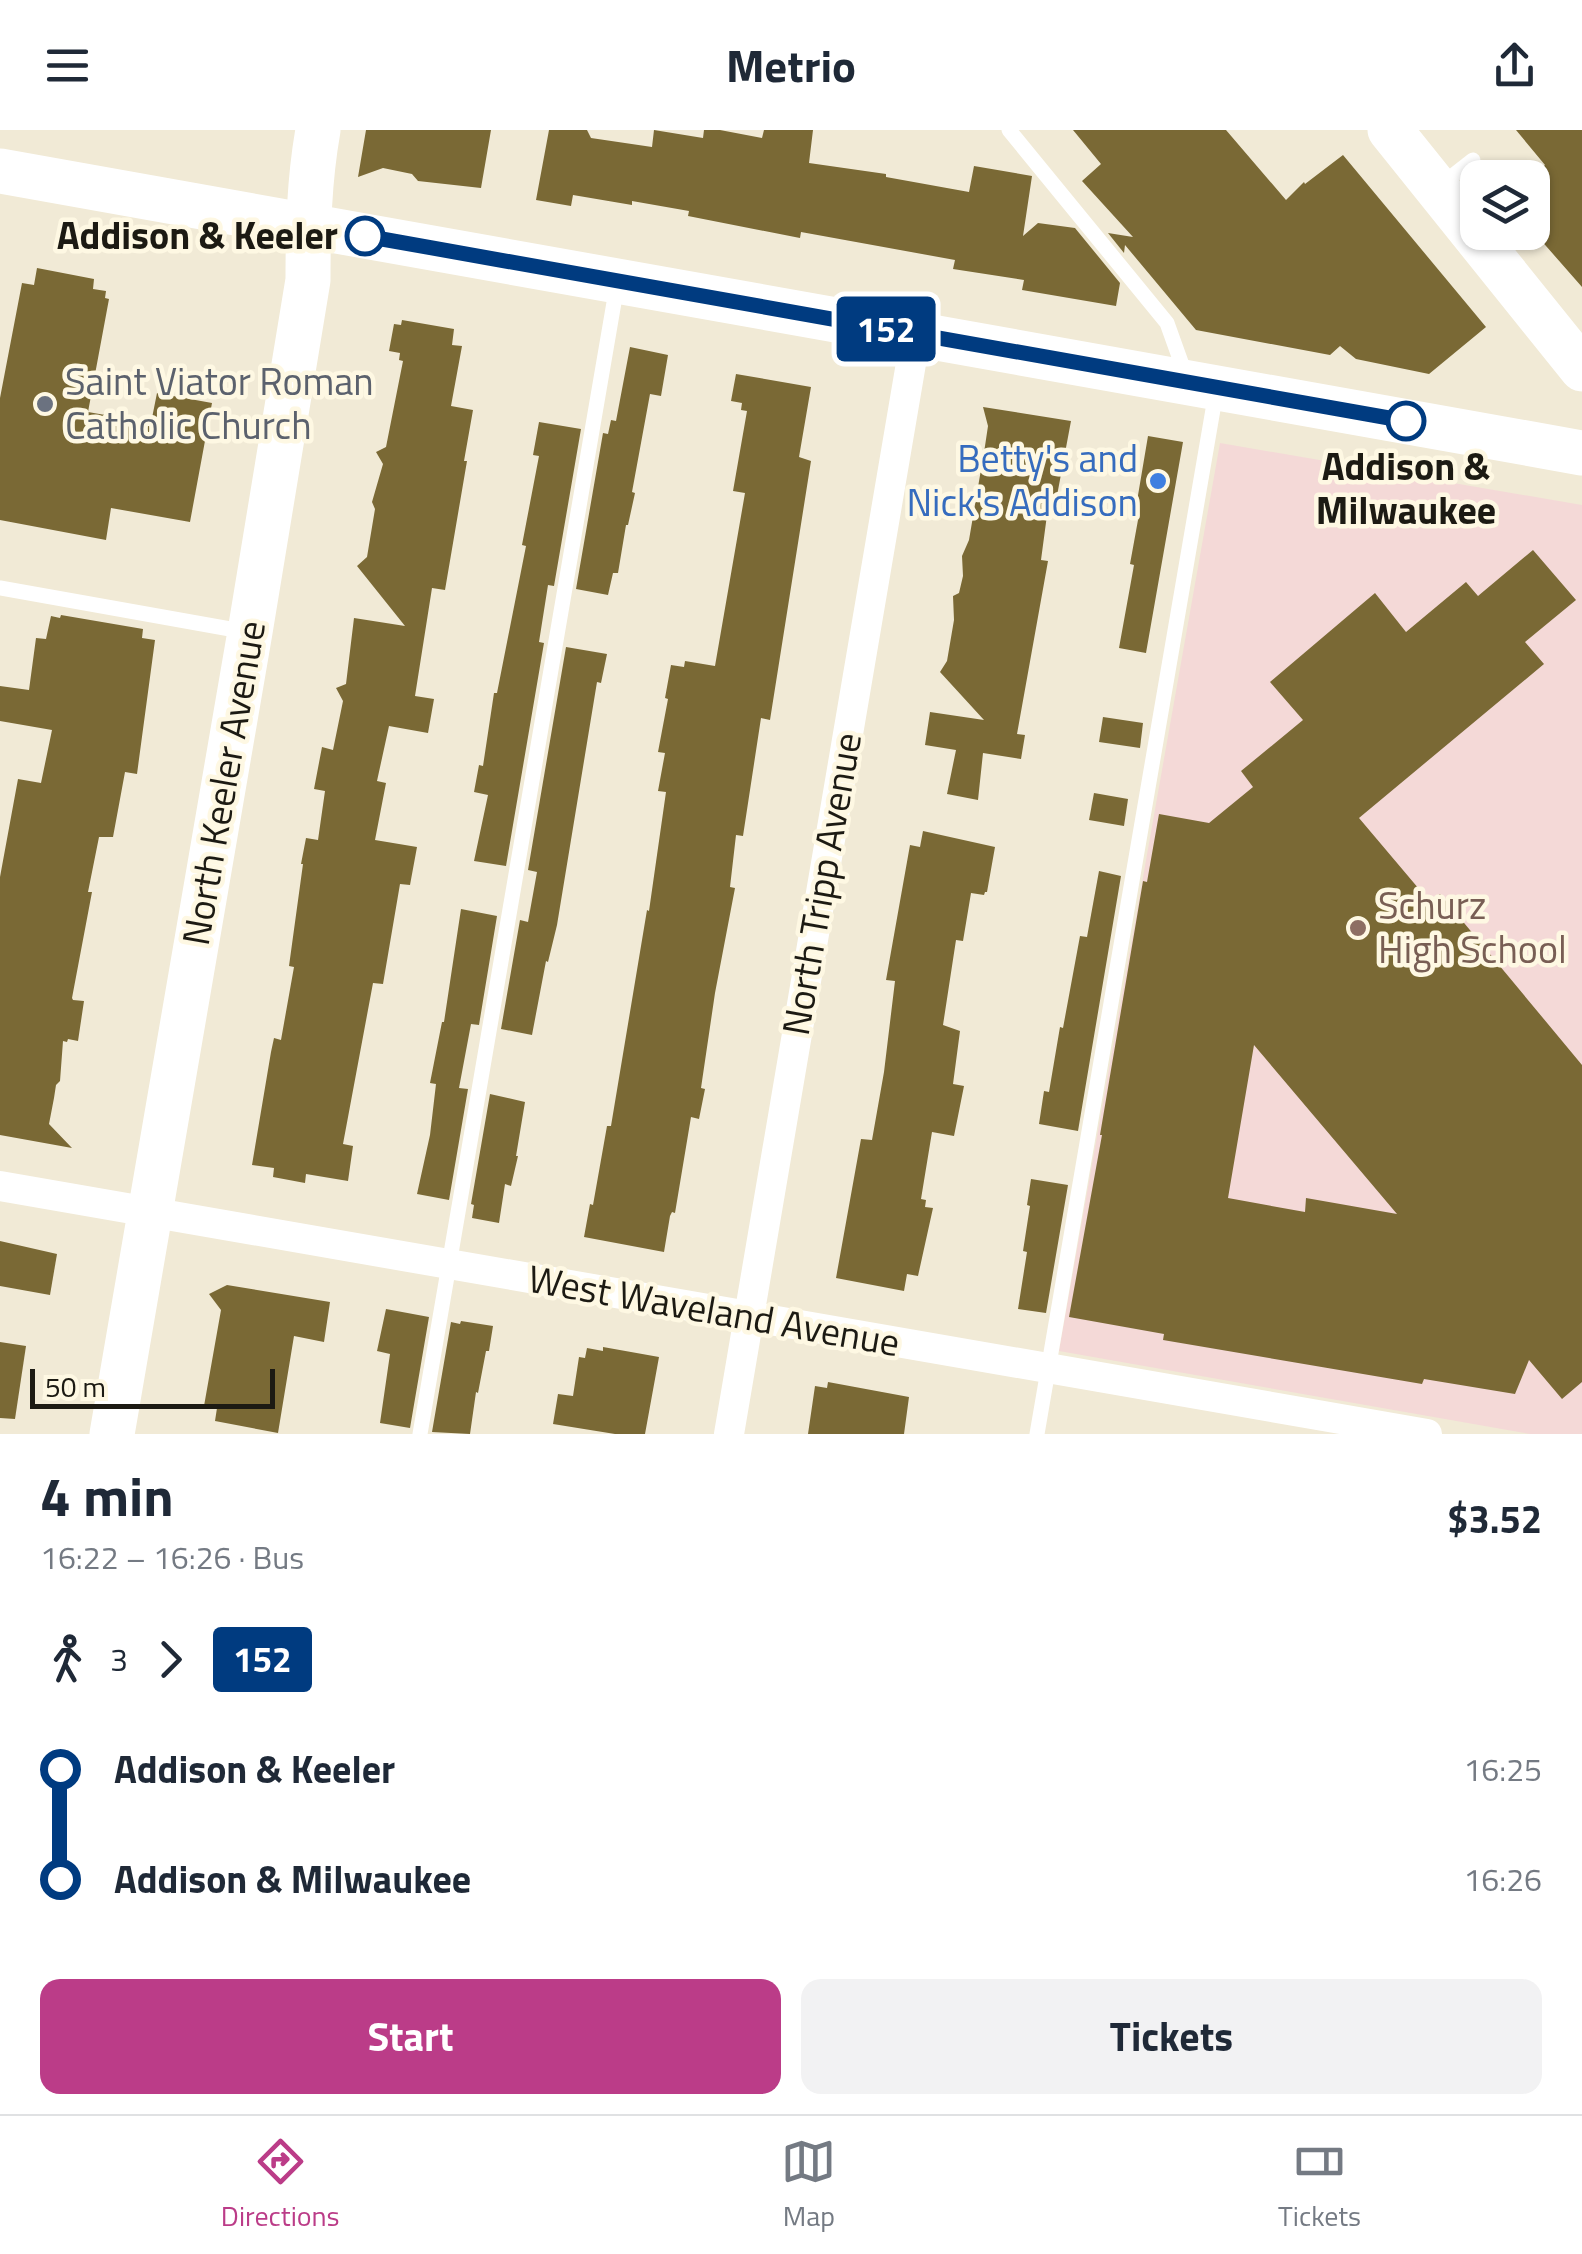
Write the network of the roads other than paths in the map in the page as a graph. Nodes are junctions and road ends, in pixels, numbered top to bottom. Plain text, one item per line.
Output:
1 (318, 130) edge
2 (1009, 130) edge
3 (1390, 130) edge
4 (1460, 170) edge
5 (0, 171) edge
6 (1436, 189) junction
7 (308, 225) junction
8 (618, 281) junction
9 (916, 334) junction
10 (1582, 369) edge
11 (1203, 385) junction
12 (1582, 453) edge
13 (0, 588) edge
14 (250, 632) junction
15 (0, 1186) edge
16 (150, 1213) junction
17 (449, 1265) junction
18 (749, 1318) junction
19 (1048, 1369) junction
20 (1338, 1426) edge
21 (112, 1434) edge
22 (420, 1434) edge
23 (729, 1434) edge
24 (1037, 1434) edge
25 (1427, 1434) edge

1 - 7 street, North Keeler Avenue
2 - 11 lane
3 - 6 street
4 - 6 lane
5 - 7 street
6 - 10 street
7 - 8 street
7 - 14 street, North Keeler Avenue
8 - 9 street
8 - 17 lane
9 - 11 street
9 - 18 street, North Tripp Avenue
11 - 12 street
11 - 19 lane
13 - 14 lane
14 - 16 street, North Keeler Avenue
15 - 16 street, West Waveland Avenue
16 - 17 street, West Waveland Avenue
16 - 21 street, North Keeler Avenue
17 - 18 street, West Waveland Avenue
17 - 22 lane
18 - 19 street, West Waveland Avenue
18 - 23 street, North Tripp Avenue
19 - 20 street, West Waveland Avenue
19 - 24 lane
20 - 25 street, West Waveland Avenue

